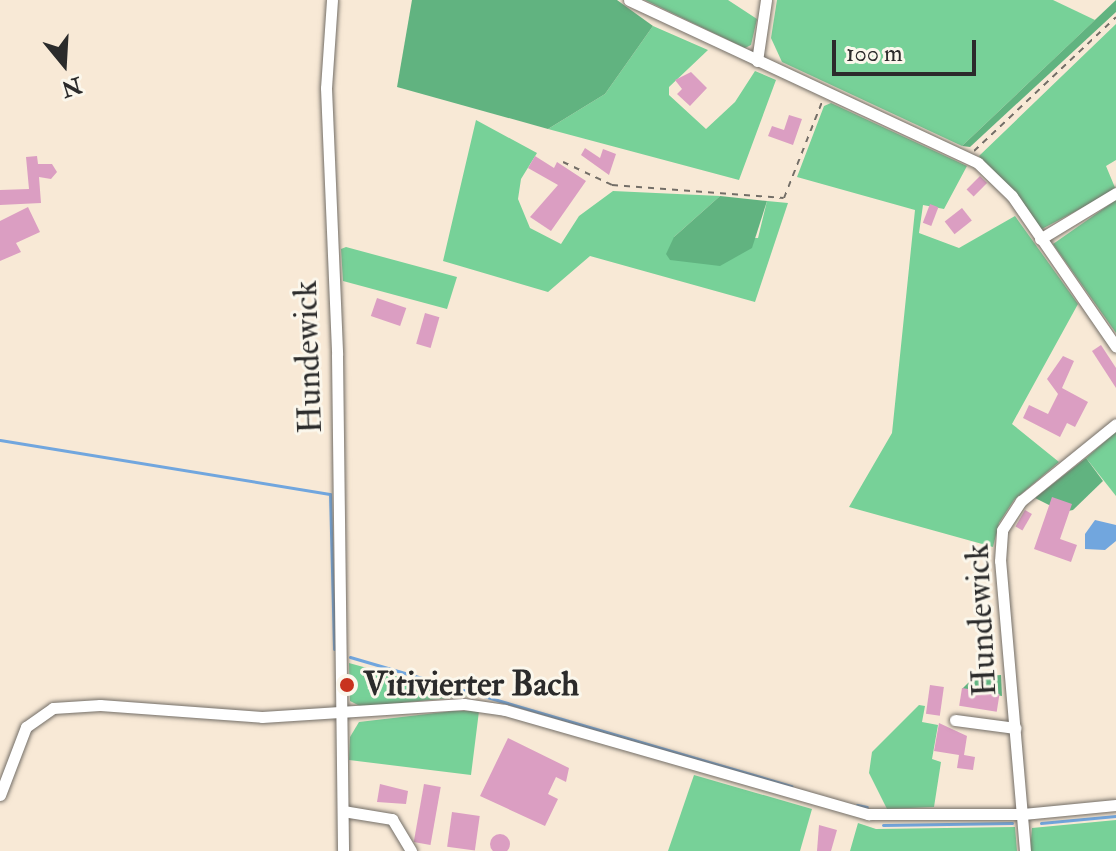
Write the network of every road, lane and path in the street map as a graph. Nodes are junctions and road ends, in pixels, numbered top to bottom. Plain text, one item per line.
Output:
1 (332, 0) edge
2 (629, 0) edge
3 (766, 0) edge
4 (1116, 17) edge
5 (757, 61) junction
6 (826, 93) junction
7 (968, 157) junction
8 (563, 162) dead end
9 (1116, 193) edge
10 (1040, 239) junction
11 (1116, 347) edge
12 (1116, 424) edge
13 (342, 713) junction
14 (955, 720) dead end
15 (1015, 728) junction
16 (0, 795) edge
17 (1116, 805) edge
18 (343, 811) junction
19 (1023, 814) junction
20 (343, 851) edge
21 (411, 851) edge
22 (1025, 851) edge

1 - 13 street, Hundewick
2 - 5 street
3 - 5 street
4 - 7 path
5 - 6 street
6 - 7 street
6 - 8 path
7 - 10 street
9 - 10 street
10 - 11 street
12 - 15 street, Hundewick
13 - 16 street
13 - 18 street, Hundewick
13 - 19 street
14 - 15 street
15 - 19 street, Hundewick
17 - 19 street
18 - 20 street, Hundewick
18 - 21 street
19 - 22 street, Hundewick

